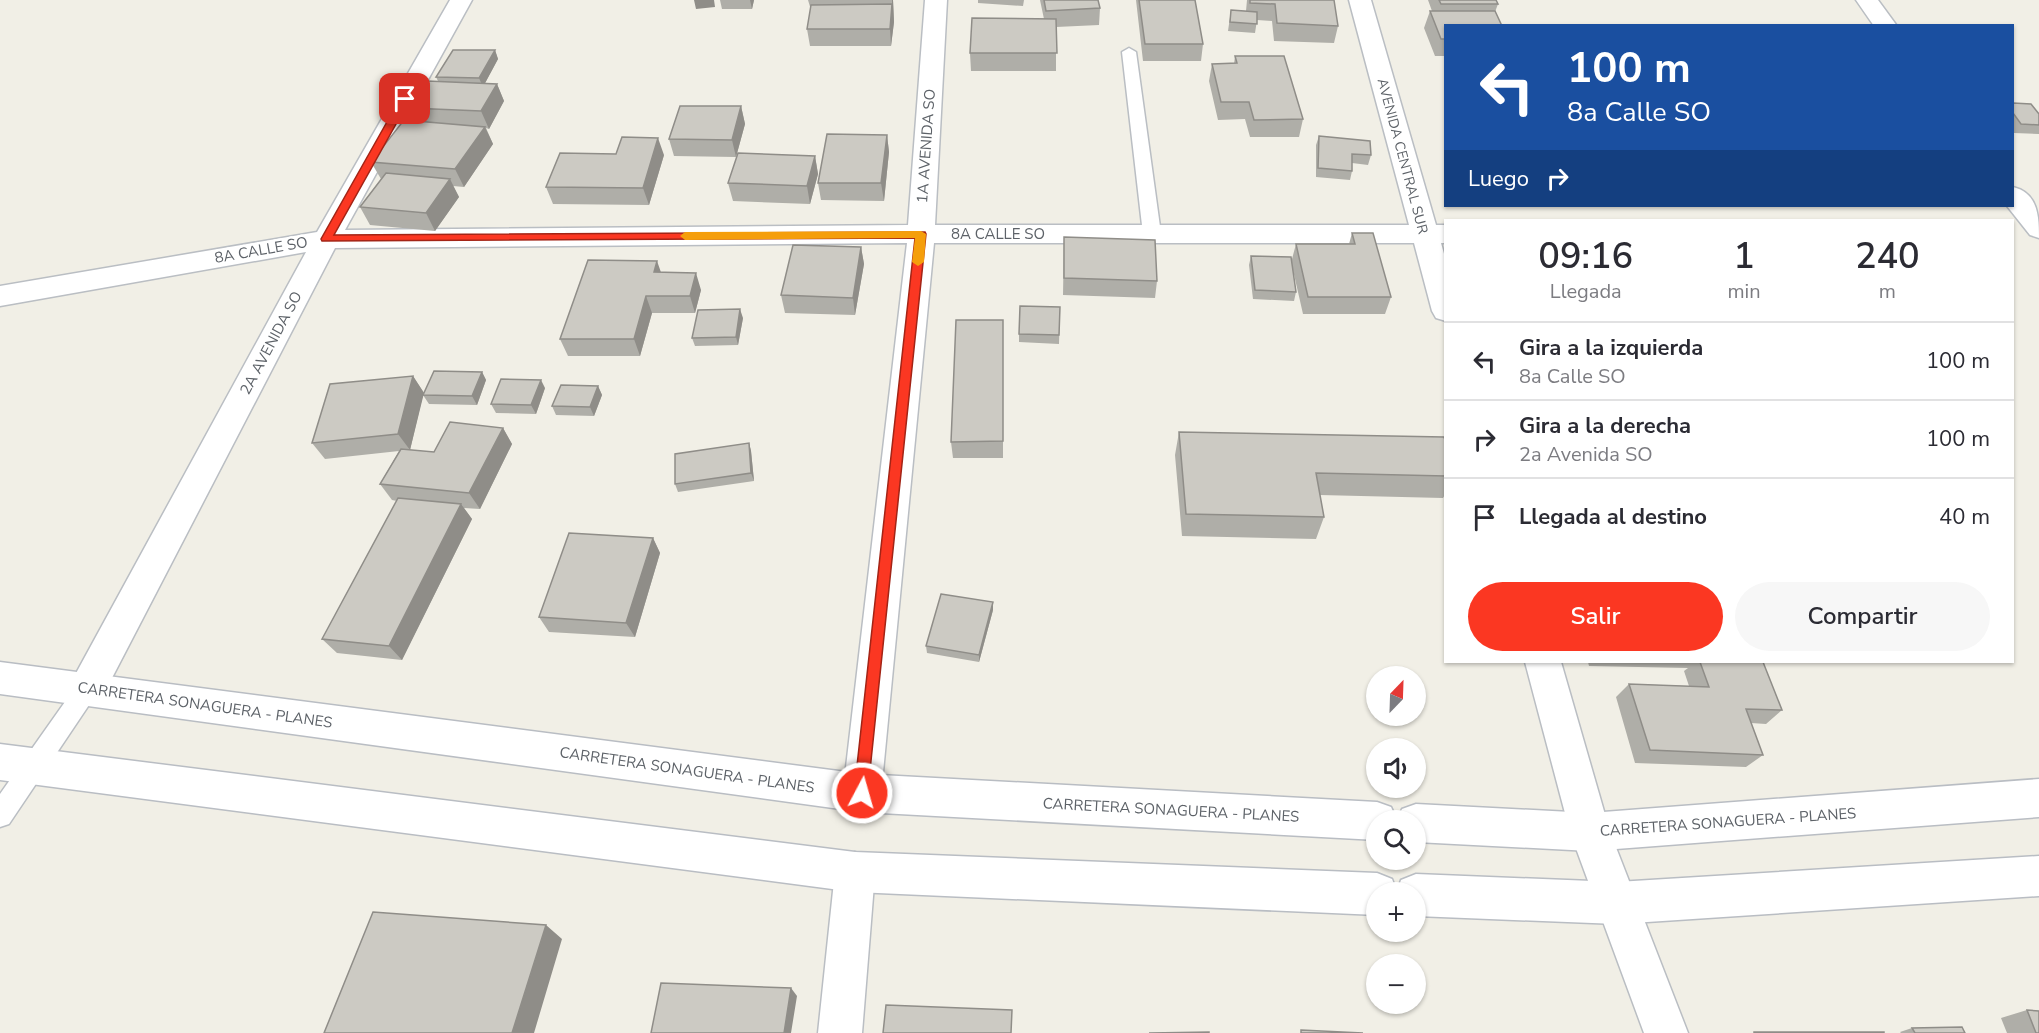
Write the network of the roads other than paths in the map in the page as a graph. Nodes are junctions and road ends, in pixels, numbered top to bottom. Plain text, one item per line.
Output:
1 (461, 0) edge
2 (936, 0) edge
3 (1360, 0) edge
4 (1867, 0) edge
5 (1885, 24) edge
6 (1129, 52) dead end
7 (2014, 196) edge
8 (2039, 229) edge
9 (921, 234) junction
10 (1152, 234) junction
11 (1435, 234) edge
12 (326, 239) junction
13 (2014, 239) edge
14 (2039, 239) edge
15 (0, 296) edge
16 (1444, 297) edge
17 (1543, 663) edge
18 (0, 678) edge
19 (87, 689) junction
20 (17, 764) edge
21 (862, 793) junction
22 (2039, 798) edge
23 (0, 815) edge
24 (1366, 820) edge
25 (1426, 824) edge
26 (1590, 832) junction
27 (855, 872) junction
28 (2039, 876) edge
29 (1366, 894) edge
30 (1426, 895) edge
31 (1617, 903) junction
32 (840, 1033) edge
33 (1666, 1033) edge

1 - 12 street, 2A AVENIDA SO
2 - 9 street, 1A AVENIDA SO
3 - 11 street, AVENIDA CENTRAL SUR
4 - 5 street
6 - 10 lane
7 - 8 street
9 - 10 street, 8A CALLE SO
9 - 12 street, 8A CALLE SO
9 - 21 street, 1A AVENIDA SO
10 - 11 street, 8A CALLE SO
11 - 16 street, AVENIDA CENTRAL SUR
12 - 15 street, 8A CALLE SO
12 - 19 street, 2A AVENIDA SO
13 - 14 street
17 - 26 street
18 - 19 street, CARRETERA SONAGUERA - PLANES
19 - 20 lane
19 - 21 street, CARRETERA SONAGUERA - PLANES
20 - 23 lane
20 - 27 street
21 - 24 street, CARRETERA SONAGUERA - PLANES
22 - 26 street, CARRETERA SONAGUERA - PLANES
25 - 26 street, CARRETERA SONAGUERA - PLANES
26 - 31 street
27 - 29 street
27 - 32 street
28 - 31 street
30 - 31 street
31 - 33 street

